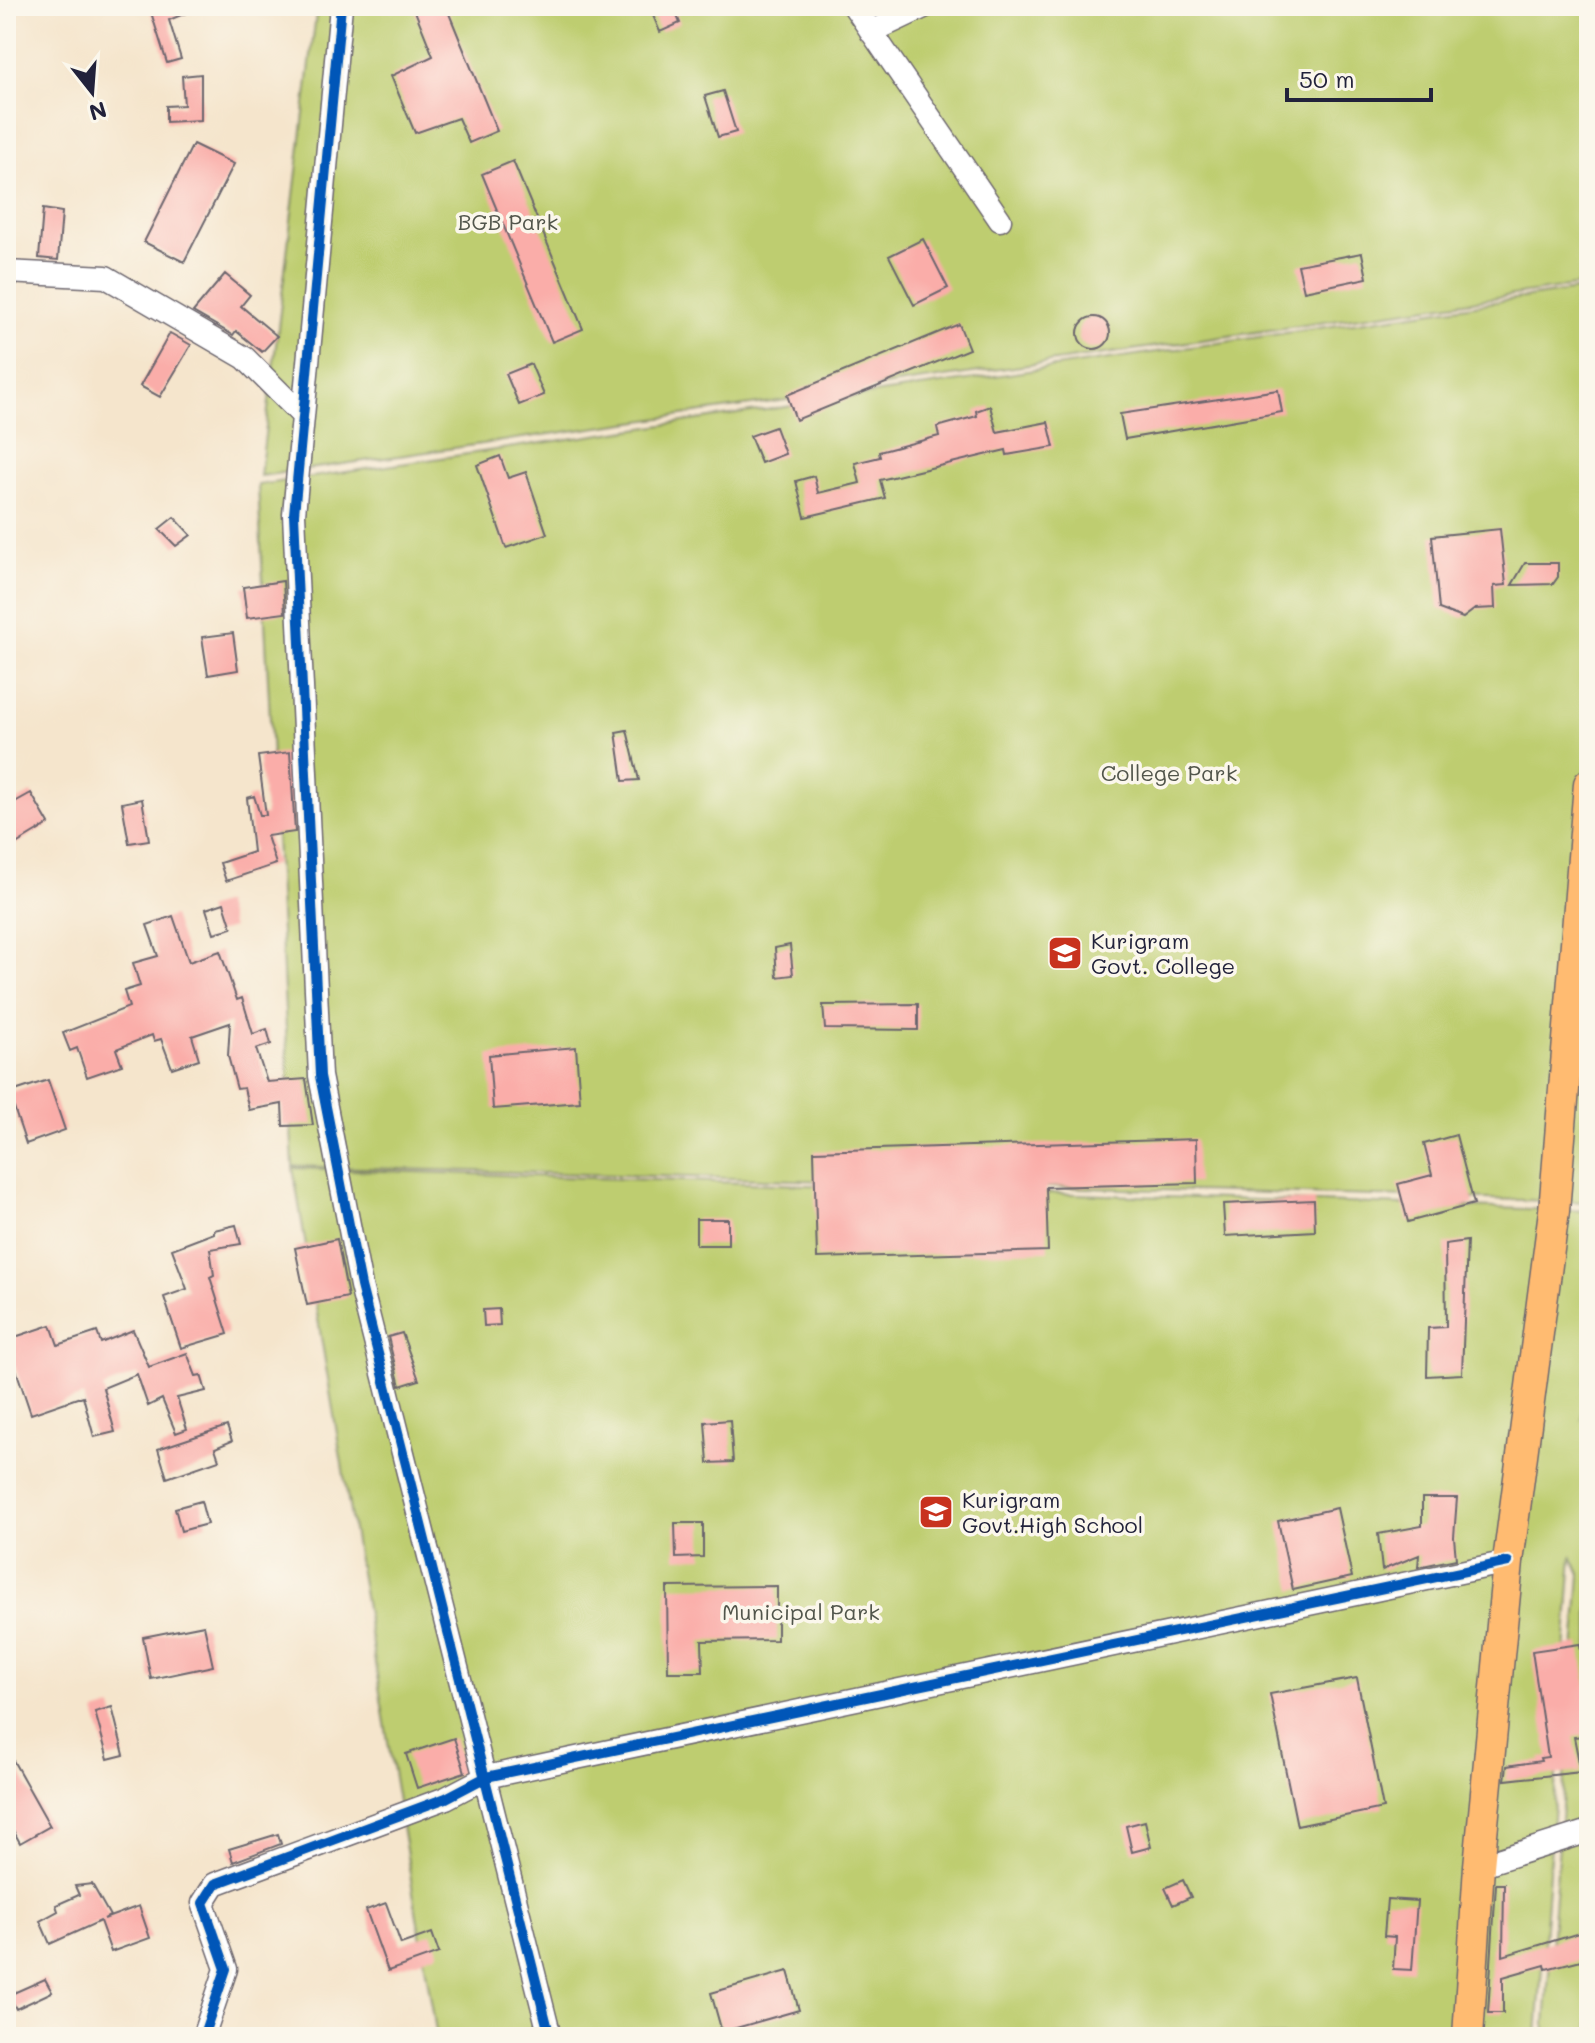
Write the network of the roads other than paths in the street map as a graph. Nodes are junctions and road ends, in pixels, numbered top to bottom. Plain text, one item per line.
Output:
1 (341, 6) edge
2 (854, 6) edge
3 (926, 6) edge
4 (871, 32) junction
5 (1000, 220) dead end
6 (6, 272) edge
7 (303, 416) junction
8 (1589, 784) edge
9 (1508, 1562) junction
10 (486, 1777) junction
11 (1589, 1831) edge
12 (1479, 1866) junction
13 (203, 2037) edge
14 (550, 2037) edge
15 (1468, 2037) edge

1 - 7 street
2 - 4 street
3 - 4 street
4 - 5 street
6 - 7 street
7 - 10 street
8 - 9 main road
9 - 10 street
9 - 12 main road
10 - 13 street
10 - 14 street
11 - 12 street
12 - 15 main road

